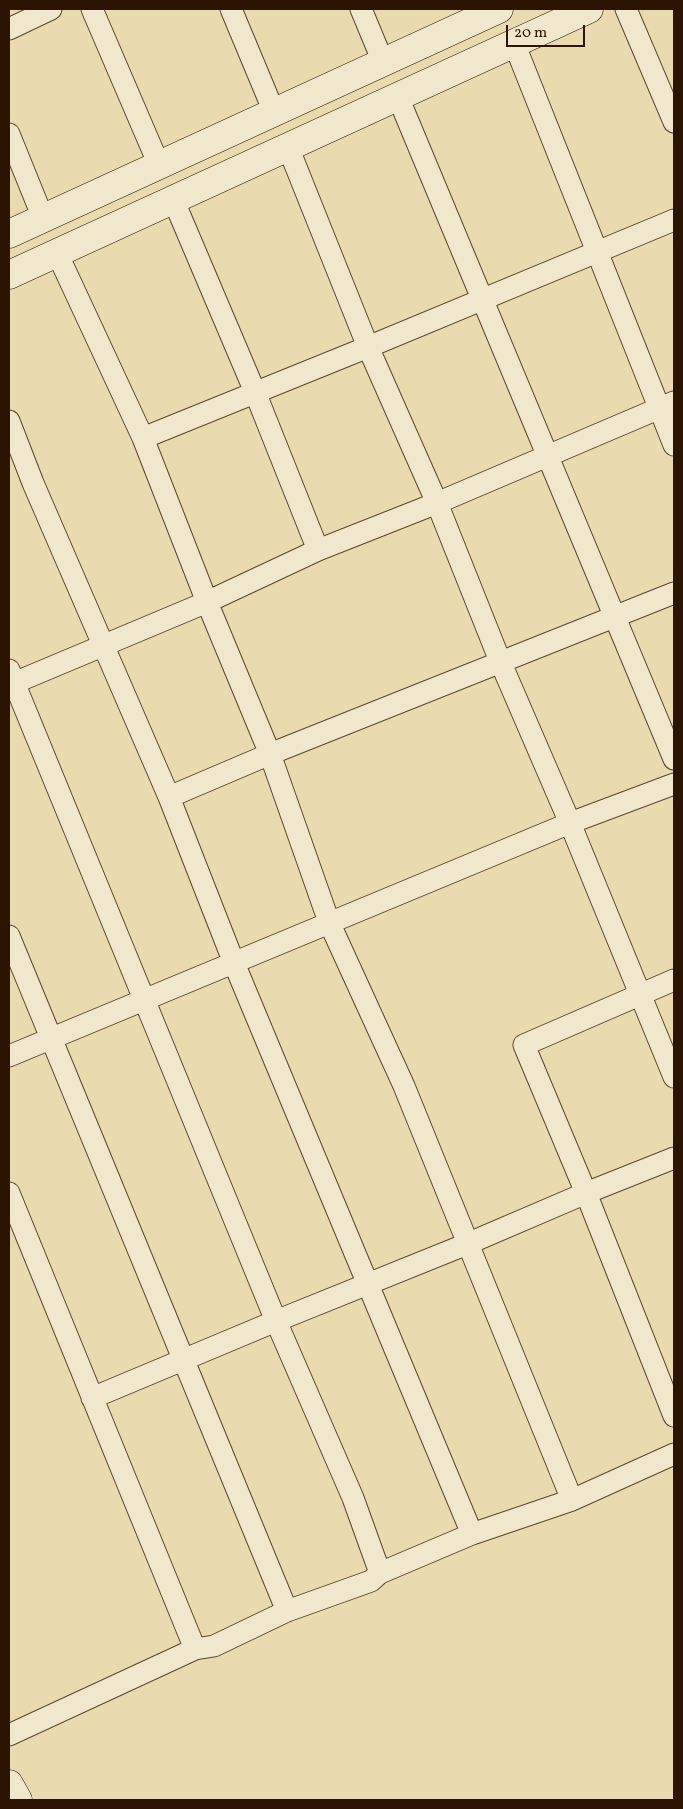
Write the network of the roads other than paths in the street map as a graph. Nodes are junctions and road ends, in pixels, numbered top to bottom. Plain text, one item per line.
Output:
1 (51, 9) edge
2 (92, 9) edge
3 (232, 9) edge
4 (361, 9) edge
5 (499, 9) edge
6 (590, 9) edge
7 (626, 9) edge
8 (9, 29) edge
9 (514, 43) junction
10 (383, 62) junction
11 (398, 97) junction
12 (274, 112) junction
13 (674, 122) edge
14 (9, 134) edge
15 (288, 147) junction
16 (159, 165) junction
17 (173, 199) junction
18 (43, 218) junction
19 (674, 220) edge
20 (9, 234) edge
21 (57, 253) junction
22 (597, 253) junction
23 (9, 275) edge
24 (482, 300) junction
25 (368, 347) junction
26 (255, 392) junction
27 (666, 405) edge
28 (9, 421) edge
29 (143, 438) junction
30 (674, 445) edge
31 (546, 456) junction
32 (437, 503) junction
33 (318, 550) junction
34 (674, 593) edge
35 (207, 602) junction
36 (615, 616) junction
37 (105, 646) junction
38 (500, 661) junction
39 (11, 679) edge
40 (270, 754) junction
41 (674, 759) edge
42 (674, 784) edge
43 (169, 797) junction
44 (570, 823) junction
45 (329, 922) junction
46 (9, 936) edge
47 (234, 963) junction
48 (674, 980) edge
49 (641, 994) junction
50 (146, 1000) junction
51 (52, 1039) junction
52 (9, 1056) edge
53 (674, 1077) edge
54 (674, 1158) edge
55 (586, 1193) junction
56 (9, 1194) edge
57 (467, 1244) junction
58 (367, 1284) junction
59 (276, 1321) junction
60 (184, 1359) junction
61 (92, 1398) junction
62 (674, 1416) edge
63 (674, 1454) edge
64 (572, 1500) junction
65 (472, 1534) junction
66 (380, 1573) junction
67 (287, 1612) junction
68 (194, 1649) junction
69 (9, 1735) edge
70 (9, 1784) edge
71 (18, 1800) edge

1 - 8 street
2 - 16 street
3 - 12 street
4 - 10 street
5 - 10 street
6 - 9 street
7 - 13 street
9 - 11 street
9 - 22 street
10 - 12 street
11 - 15 street
11 - 24 street
12 - 16 street
14 - 18 street
15 - 17 street
15 - 25 street
16 - 18 street
17 - 21 street
17 - 26 street
18 - 20 street
19 - 22 street
21 - 23 street
21 - 29 street
22 - 24 street
22 - 27 street
24 - 25 street
24 - 31 street
25 - 26 street
25 - 32 street
26 - 29 street
26 - 33 street
27 - 30 street
27 - 31 street
28 - 37 street
29 - 35 street
31 - 32 street
31 - 36 street
32 - 33 street
32 - 38 street
33 - 35 street
34 - 36 street
35 - 37 street
35 - 40 street
36 - 38 street
36 - 41 street
37 - 39 street
37 - 43 street
38 - 40 street
38 - 44 street
39 - 50 street
40 - 43 street
40 - 45 street
42 - 44 street
43 - 47 street
44 - 45 street
44 - 49 street
45 - 47 street
45 - 57 street
46 - 51 street
47 - 50 street
47 - 58 street
48 - 49 street
49 - 53 street
49 - 55 street
50 - 51 street
50 - 59 street
51 - 52 street
51 - 60 street
54 - 55 street
55 - 57 street
55 - 62 street
56 - 61 street
57 - 58 street
57 - 64 street
58 - 59 street
58 - 65 street
59 - 60 street
59 - 66 street
60 - 61 street
60 - 67 street
61 - 68 street
63 - 64 street
64 - 65 street
65 - 66 street
66 - 67 street
67 - 68 street
68 - 69 street
70 - 71 street

